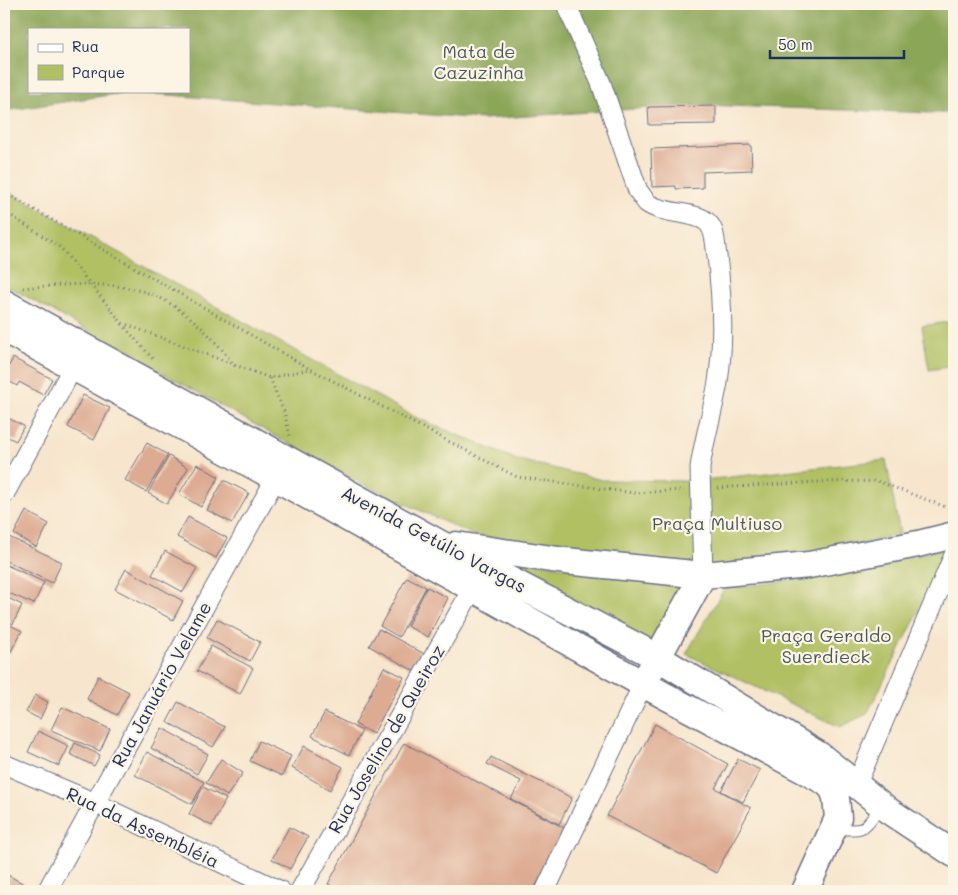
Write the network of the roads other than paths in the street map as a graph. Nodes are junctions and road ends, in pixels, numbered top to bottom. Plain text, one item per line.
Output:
1 (566, 4) edge
2 (12, 296) edge
3 (4, 329) edge
4 (73, 368) junction
5 (287, 472) junction
6 (4, 495) edge
7 (954, 534) edge
8 (436, 542) junction
9 (954, 555) edge
10 (703, 575) junction
11 (473, 588) junction
12 (657, 657) junction
13 (643, 684) junction
14 (4, 764) edge
15 (856, 786) junction
16 (95, 803) junction
17 (882, 805) junction
18 (836, 823) junction
19 (954, 854) edge
20 (47, 891) edge
21 (281, 891) edge
22 (300, 891) edge
23 (545, 891) edge
24 (804, 891) edge

1 - 10 street
2 - 5 main road, Avenida Getúlio Vargas
3 - 4 main road, Avenida Getúlio Vargas
4 - 5 main road, Avenida Getúlio Vargas
4 - 6 street
5 - 8 main road, Avenida Getúlio Vargas
5 - 11 main road, Avenida Getúlio Vargas
5 - 16 street, Rua Januário Velame
7 - 10 main road
8 - 10 main road
8 - 12 main road, Avenida Getúlio Vargas
9 - 15 street
10 - 12 main road
11 - 13 main road, Avenida Getúlio Vargas
11 - 22 street, Rua Joselino de Queiroz
12 - 13 main road
12 - 15 main road, Avenida Getúlio Vargas
13 - 18 main road, Avenida Getúlio Vargas
13 - 23 street
14 - 16 street, Rua da Assembléia
15 - 17 main road, Avenida Getúlio Vargas
16 - 20 street, Rua Januário Velame
16 - 21 street, Rua da Assembléia
17 - 18 lane
17 - 19 main road, Avenida Getúlio Vargas
18 - 24 main road

